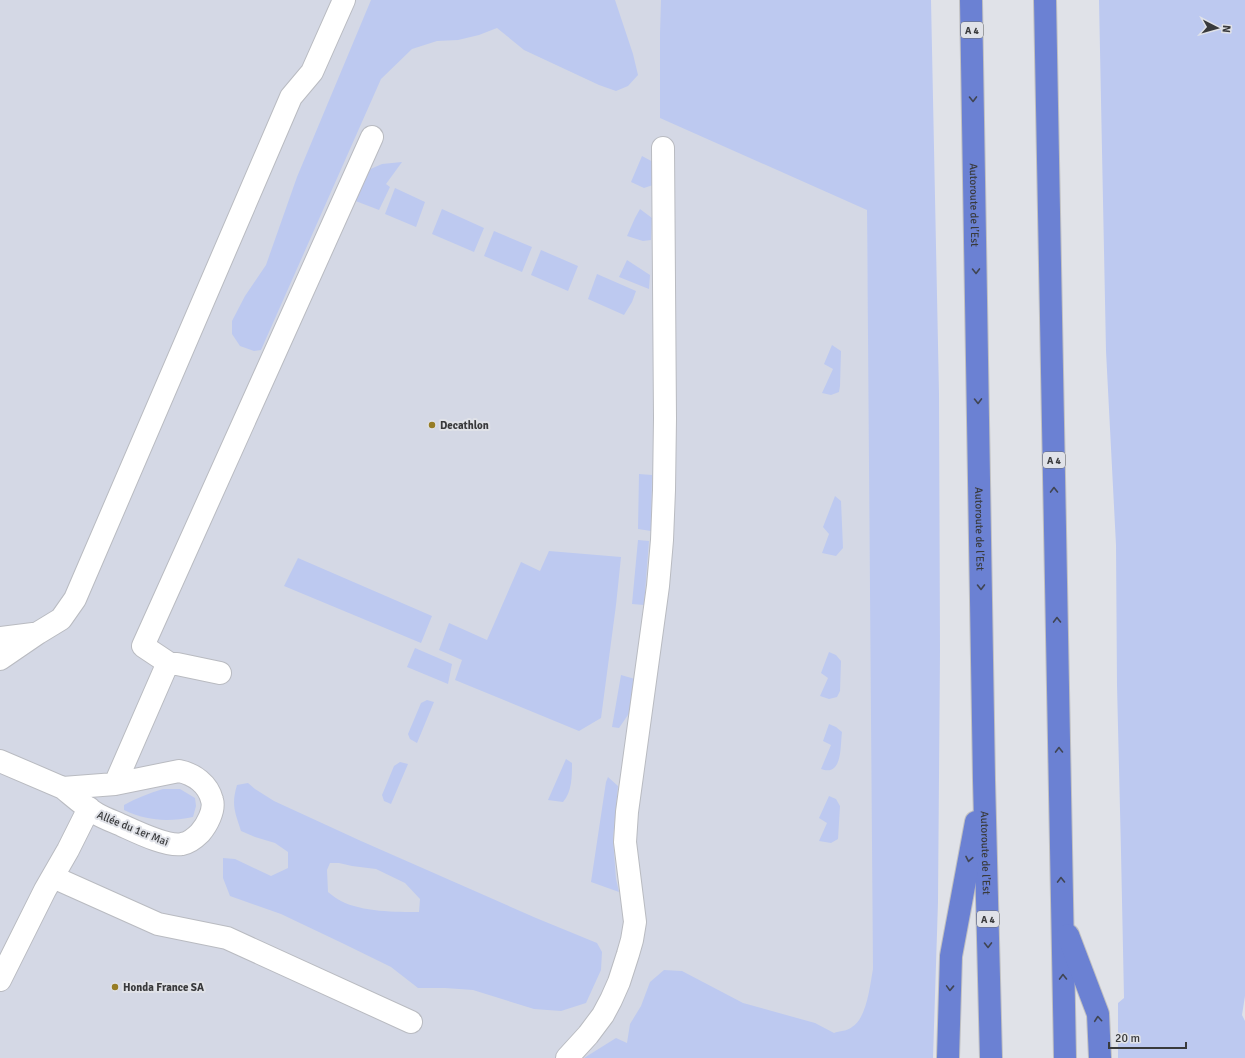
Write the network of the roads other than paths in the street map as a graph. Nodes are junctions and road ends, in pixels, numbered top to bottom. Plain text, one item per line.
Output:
1 (344, 0) edge
2 (971, 0) edge
3 (1045, 0) edge
4 (372, 137) dead end
5 (663, 148) dead end
6 (1, 651) edge
7 (170, 664) junction
8 (220, 673) dead end
9 (0, 761) edge
10 (984, 780) junction
11 (115, 784) junction
12 (63, 788) junction
13 (89, 808) junction
14 (53, 877) junction
15 (1062, 919) junction
16 (0, 980) edge
17 (411, 1022) dead end
18 (567, 1058) edge
19 (948, 1058) edge
20 (991, 1058) edge
21 (1065, 1058) edge
22 (1100, 1058) edge

1 - 6 street
2 -> 10 highway, Autoroute de l’Est / A 4
15 -> 3 highway, A 4
4 - 7 street
5 - 18 street
7 - 8 street
7 - 11 street
9 - 12 street, Allée du 1er Mai
10 -> 19 highway
10 -> 20 highway, Autoroute de l’Est / A 4
11 - 12 street, Allée du 1er Mai
11 - 13 street, Allée du 1er Mai
12 - 13 street, Allée du 1er Mai
13 - 14 street
14 - 16 street
14 - 17 street
21 -> 15 highway, A 4
22 -> 15 highway

